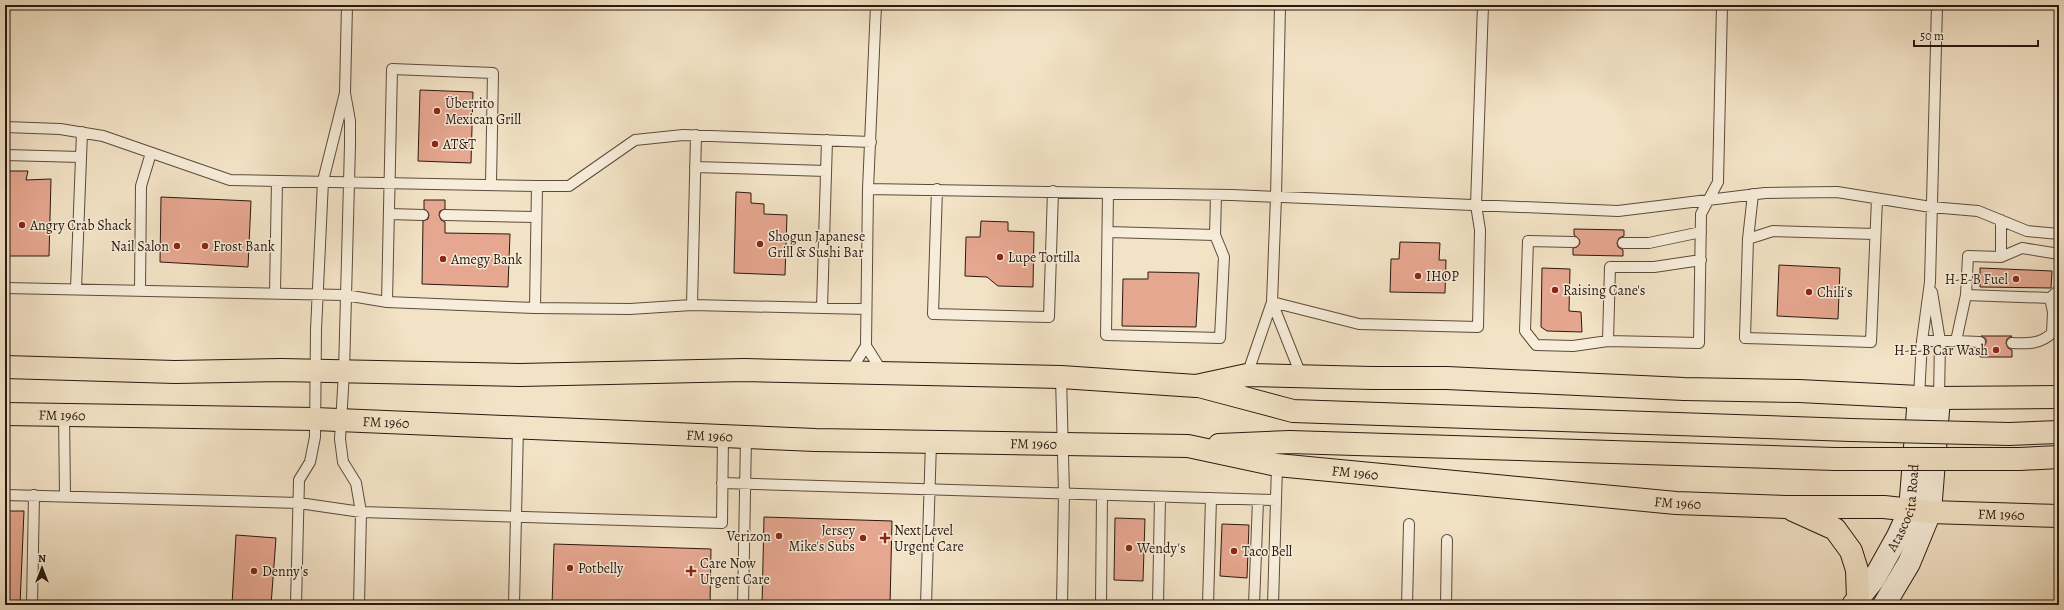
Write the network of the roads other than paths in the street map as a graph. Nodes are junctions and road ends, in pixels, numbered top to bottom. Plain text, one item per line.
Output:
1 (347, 5) edge
2 (876, 5) edge
3 (1280, 5) edge
4 (1483, 5) edge
5 (1722, 5) edge
6 (1937, 5) edge
7 (344, 93) junction
8 (5, 127) edge
9 (82, 132) junction
10 (696, 135) junction
11 (826, 140) junction
12 (871, 142) junction
13 (151, 153) junction
14 (5, 155) edge
15 (80, 157) junction
16 (695, 167) junction
17 (826, 171) junction
18 (277, 181) junction
19 (323, 181) junction
20 (348, 182) junction
21 (390, 182) junction
22 (491, 184) junction
23 (537, 186) junction
24 (868, 189) junction
25 (937, 189) junction
26 (1053, 191) junction
27 (1108, 193) junction
28 (1753, 194) junction
29 (1216, 195) junction
30 (1276, 197) junction
31 (1711, 199) junction
32 (1876, 199) junction
33 (1476, 204) junction
34 (1931, 207) junction
35 (389, 214) junction
36 (423, 215) dead end
37 (445, 215) dead end
38 (536, 217) junction
39 (2001, 220) junction
40 (1108, 232) junction
41 (1701, 232) junction
42 (1875, 234) junction
43 (2059, 234) edge
44 (1215, 235) junction
45 (1748, 239) junction
46 (1574, 242) dead end
47 (1623, 243) dead end
48 (2059, 254) edge
49 (2001, 257) junction
50 (1701, 260) junction
51 (1930, 282) junction
52 (5, 288) edge
53 (76, 289) junction
54 (140, 290) junction
55 (2059, 290) edge
56 (275, 293) junction
57 (319, 294) junction
58 (345, 295) junction
59 (1966, 295) junction
60 (2050, 298) junction
61 (387, 302) junction
62 (1272, 302) junction
63 (692, 304) junction
64 (535, 308) junction
65 (822, 308) junction
66 (866, 309) junction
67 (1608, 341) junction
68 (1922, 341) junction
69 (1940, 341) junction
70 (1956, 341) junction
71 (1980, 342) dead end
72 (2012, 343) dead end
73 (866, 346) junction
74 (5, 367) edge
75 (315, 371) junction
76 (344, 372) junction
77 (849, 373) junction
78 (884, 374) junction
79 (1247, 374) junction
80 (1301, 375) junction
81 (1061, 377) junction
82 (1196, 386) junction
83 (1929, 397) junction
84 (2059, 397) edge
85 (64, 413) junction
86 (5, 414) edge
87 (315, 419) junction
88 (341, 420) junction
89 (518, 427) junction
90 (2059, 432) edge
91 (723, 435) junction
92 (746, 437) junction
93 (931, 442) junction
94 (1063, 443) junction
95 (1188, 446) junction
96 (2059, 457) edge
97 (1277, 465) junction
98 (722, 483) junction
99 (746, 484) junction
100 (930, 490) junction
101 (1064, 494) junction
102 (5, 495) edge
103 (34, 495) junction
104 (1102, 495) junction
105 (65, 496) junction
106 (1160, 497) junction
107 (1211, 498) junction
108 (1258, 500) junction
109 (1275, 500) junction
110 (299, 503) junction
111 (1787, 507) junction
112 (1920, 511) junction
113 (361, 512) junction
114 (516, 516) junction
115 (2059, 516) edge
116 (1409, 524) dead end
117 (1447, 540) dead end
118 (1855, 602) edge
119 (32, 605) edge
120 (296, 605) edge
121 (359, 605) edge
122 (514, 605) edge
123 (743, 605) edge
124 (926, 605) edge
125 (1062, 605) edge
126 (1101, 605) edge
127 (1158, 605) edge
128 (1208, 605) edge
129 (1254, 605) edge
130 (1273, 605) edge
131 (1407, 605) edge
132 (1446, 605) edge
133 (1884, 605) edge

1 - 7 lane
2 - 12 lane
3 - 30 lane
4 - 33 lane
5 - 31 lane
6 - 34 lane
7 - 19 lane
7 - 20 lane
8 - 9 lane
9 - 13 lane
9 - 15 lane
10 - 11 lane
10 - 16 lane
10 - 23 lane
11 - 12 lane
11 - 17 lane
12 - 24 lane
13 - 18 lane
13 - 54 lane
14 - 15 lane
15 - 53 lane
16 - 17 lane
16 - 63 lane
17 - 65 lane
18 - 19 lane
18 - 56 lane
19 - 20 lane
19 - 57 lane
20 - 21 lane
20 - 58 lane
21 - 22 lane
21 - 22 lane
21 - 35 lane
22 - 23 lane
23 - 38 lane
24 - 25 lane
24 - 66 lane
25 - 26 lane
25 - 26 lane
26 - 27 lane
27 - 29 lane
27 - 40 lane
28 - 31 lane
28 - 32 lane
28 - 45 lane
29 - 30 lane
29 - 44 lane
30 - 33 lane
30 - 62 lane
31 - 33 lane
31 - 41 lane
32 - 34 lane
32 - 42 lane
33 - 62 lane
34 - 39 lane
34 - 51 lane
35 - 36 lane
35 - 61 lane
37 - 38 lane
38 - 64 lane
39 - 43 lane
39 - 49 lane
40 - 44 lane
40 - 44 lane
41 - 47 lane
41 - 50 lane
42 - 45 lane
42 - 45 lane
46 - 67 lane
48 - 49 lane
49 - 59 lane
50 - 67 lane
50 - 67 lane
51 - 68 lane
51 - 69 lane
52 - 53 lane
53 - 54 lane
54 - 56 lane
55 - 60 lane
56 - 57 lane
57 - 58 lane
57 - 75 lane
58 - 61 lane
58 - 76 lane
59 - 60 lane
59 - 70 lane
60 - 72 lane
61 - 64 lane
62 - 79 lane
62 - 80 lane
63 - 64 lane
63 - 65 lane
65 - 66 lane
66 - 73 lane
68 - 69 lane
68 - 83 lane
69 - 70 lane
69 - 83 lane
70 - 71 lane
73 - 77 lane
73 - 78 lane
74 - 75 main road
75 - 76 main road
75 - 87 lane
76 - 77 main road
76 - 88 lane
77 - 78 main road
78 - 81 main road
79 - 80 main road
79 - 82 main road
80 - 83 main road
81 - 82 main road
81 - 94 lane
82 - 90 main road, bridge
83 - 84 main road
83 - 112 main road, Atascocita Road
85 - 86 main road, FM 1960 / FM 1960
85 - 87 main road, FM 1960 / FM 1960
85 - 105 lane
87 - 88 main road, FM 1960 / FM 1960
87 - 110 lane
88 - 89 main road, FM 1960 / FM 1960
88 - 113 lane
89 - 91 main road, FM 1960 / FM 1960
89 - 114 lane
91 - 92 main road, FM 1960 / FM 1960
91 - 98 lane
92 - 93 main road, FM 1960 / FM 1960
92 - 99 lane
93 - 94 main road, FM 1960 / FM 1960
93 - 100 lane
94 - 95 main road, FM 1960 / FM 1960
94 - 101 lane
95 - 96 main road, bridge
95 - 97 main road, FM 1960 / FM 1960
97 - 109 lane
97 - 111 main road, FM 1960 / FM 1960
98 - 99 lane
98 - 114 lane
99 - 100 lane
99 - 123 lane
100 - 101 lane
100 - 124 lane
101 - 104 lane
101 - 125 lane
102 - 103 lane
103 - 105 lane
103 - 119 lane
104 - 106 lane
104 - 126 lane
105 - 110 lane
106 - 107 lane
106 - 127 lane
107 - 108 lane
107 - 128 lane
108 - 109 lane
108 - 129 lane
109 - 130 lane
110 - 113 lane
110 - 120 lane
111 - 112 main road, FM 1960 / FM 1960
111 - 118 main road
112 - 115 main road, FM 1960 / FM 1960
112 - 118 main road, Atascocita Road
112 - 133 main road, Atascocita Road
113 - 114 lane
113 - 121 lane
114 - 122 lane
116 - 131 lane
117 - 132 lane

